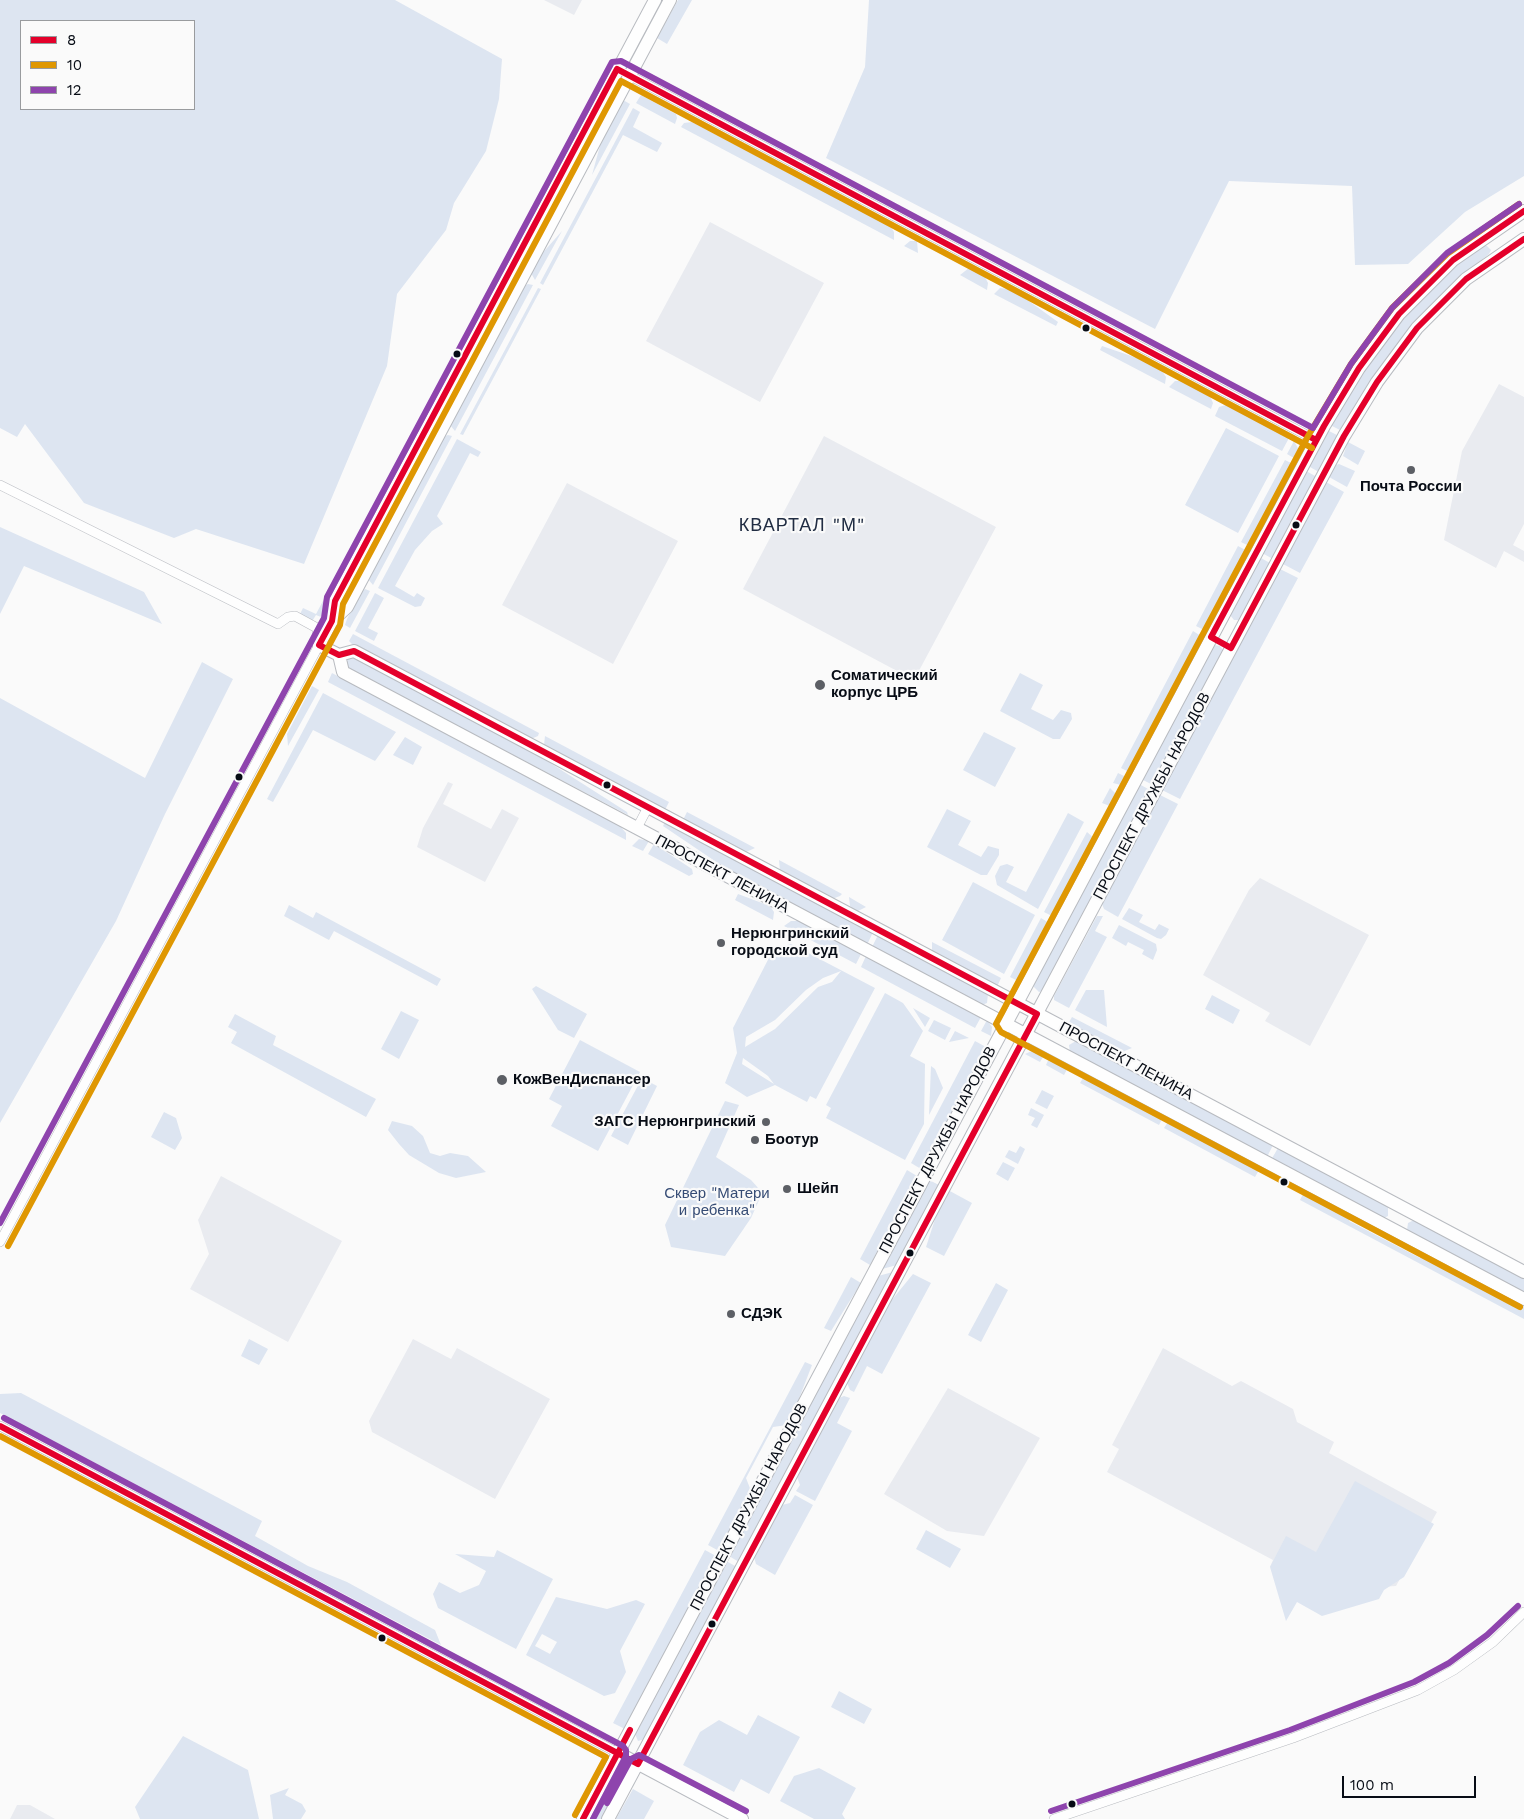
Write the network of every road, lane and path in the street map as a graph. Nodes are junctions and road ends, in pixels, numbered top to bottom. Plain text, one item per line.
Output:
1 (655, 0) edge
2 (670, 0) edge
3 (617, 69) junction
4 (630, 76) junction
5 (1524, 210) edge
6 (1524, 239) edge
7 (1316, 440) junction
8 (0, 485) edge
9 (332, 621) junction
10 (319, 645) junction
11 (339, 655) junction
12 (648, 807) junction
13 (637, 828) junction
14 (1016, 1003) junction
15 (1036, 1014) junction
16 (1005, 1024) junction
17 (1025, 1035) junction
18 (0, 1242) edge
19 (1524, 1272) edge
20 (1524, 1299) edge
21 (0, 1426) edge
22 (1524, 1612) edge
23 (618, 1753) junction
24 (638, 1764) junction
25 (583, 1819) edge
26 (608, 1819) edge
27 (742, 1819) edge
28 (1054, 1819) edge

1 - 3 street
2 - 4 street
3 - 4 street
3 - 9 street
4 - 7 street
4 - 9 street
5 - 7 street, ПРОСПЕКТ ДРУЖБЫ НАРОДОВ
6 - 15 street, ПРОСПЕКТ ДРУЖБЫ НАРОДОВ
7 - 14 street, ПРОСПЕКТ ДРУЖБЫ НАРОДОВ
8 - 10 street
9 - 10 street
10 - 11 street, ПРОСПЕКТ ЛЕНИНА
10 - 18 street
11 - 12 street, ПРОСПЕКТ ЛЕНИНА
11 - 13 street, ПРОСПЕКТ ЛЕНИНА
12 - 13 street, ПРОСПЕКТ ЛЕНИНА
12 - 14 street, ПРОСПЕКТ ЛЕНИНА
13 - 16 street, ПРОСПЕКТ ЛЕНИНА
14 - 15 street, ПРОСПЕКТ ЛЕНИНА
14 - 16 street, ПРОСПЕКТ ДРУЖБЫ НАРОДОВ
15 - 17 street, ПРОСПЕКТ ДРУЖБЫ НАРОДОВ
15 - 19 street, ПРОСПЕКТ ЛЕНИНА
16 - 17 street, ПРОСПЕКТ ЛЕНИНА
16 - 23 street, ПРОСПЕКТ ДРУЖБЫ НАРОДОВ
17 - 20 street, ПРОСПЕКТ ЛЕНИНА
17 - 24 street, ПРОСПЕКТ ДРУЖБЫ НАРОДОВ
21 - 23 street
22 - 28 street
23 - 24 street
23 - 25 street, ПРОСПЕКТ ДРУЖБЫ НАРОДОВ
24 - 26 street, ПРОСПЕКТ ДРУЖБЫ НАРОДОВ
24 - 27 street

